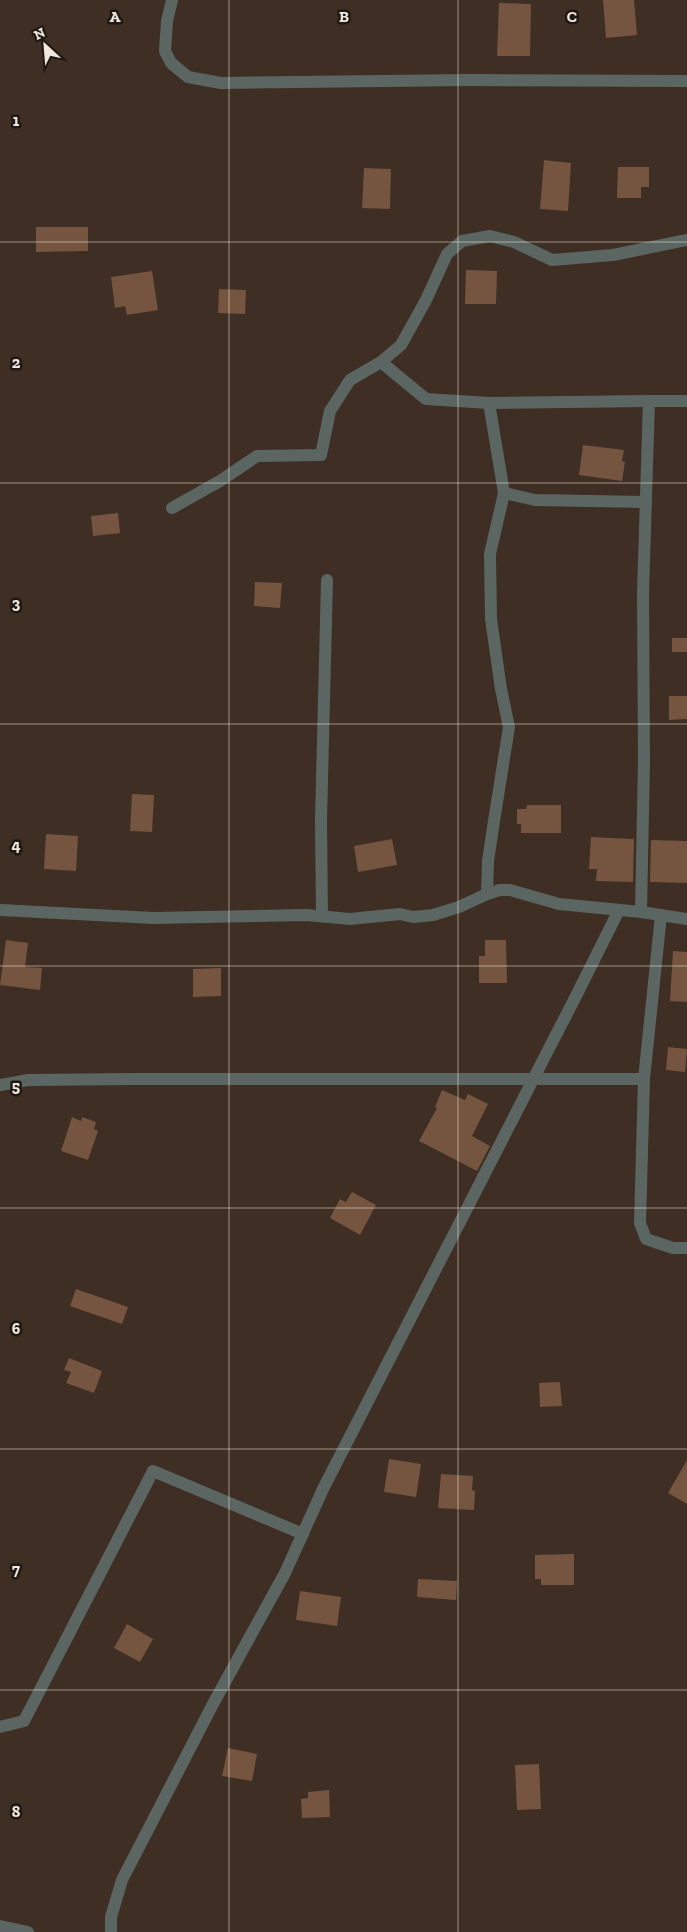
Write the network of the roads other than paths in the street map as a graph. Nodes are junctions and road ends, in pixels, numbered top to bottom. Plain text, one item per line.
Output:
1 (172, 0) edge
2 (687, 81) edge
3 (687, 240) edge
4 (381, 362) junction
5 (650, 401) junction
6 (687, 401) edge
7 (489, 403) junction
8 (504, 493) junction
9 (646, 502) junction
10 (172, 508) dead end
11 (327, 580) dead end
12 (487, 894) junction
13 (0, 910) edge
14 (618, 910) junction
15 (641, 912) junction
16 (661, 915) junction
17 (322, 916) junction
18 (687, 919) edge
19 (644, 1078) junction
20 (533, 1080) junction
21 (0, 1085) edge
22 (687, 1248) edge
23 (302, 1534) junction
24 (0, 1727) edge
25 (0, 1926) edge
26 (28, 1932) edge
27 (111, 1932) edge

1 - 2 street
3 - 4 street
4 - 7 street
4 - 10 street
5 - 6 street
5 - 7 street
5 - 9 street
7 - 8 street
8 - 9 street
8 - 12 street
9 - 15 street
11 - 17 street
12 - 14 street
12 - 17 street
13 - 17 street
14 - 15 street
14 - 20 street
15 - 16 street
16 - 18 street
16 - 19 street
19 - 20 street
19 - 22 street
20 - 21 street
20 - 23 street
23 - 24 street
23 - 27 street
25 - 26 street

